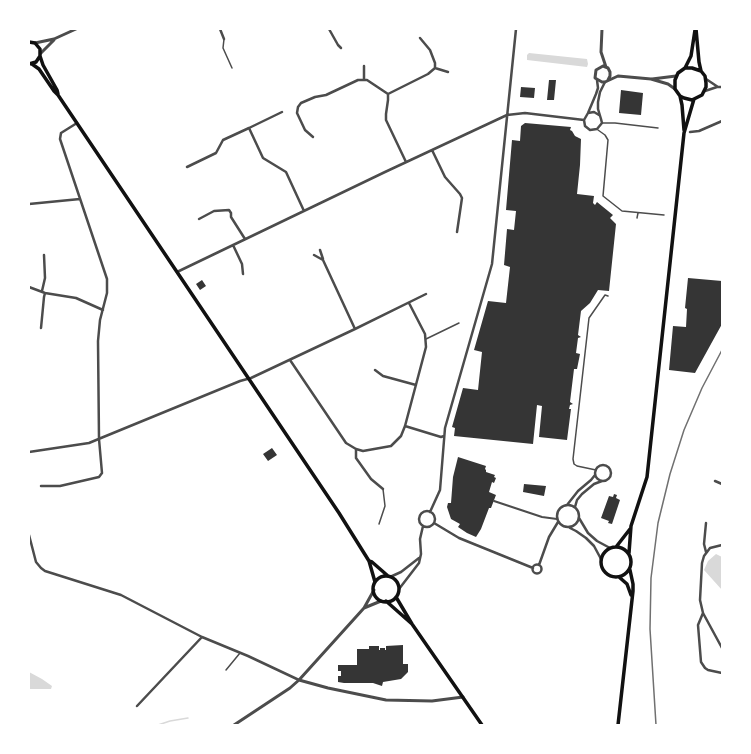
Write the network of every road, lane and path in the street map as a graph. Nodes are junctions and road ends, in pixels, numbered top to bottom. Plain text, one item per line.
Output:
1 (76, 29) edge
2 (220, 29) edge
3 (329, 29) edge
4 (516, 29) edge
5 (602, 29) edge
6 (696, 29) edge
7 (420, 38) dead end
8 (54, 39) junction
9 (224, 39) joint
10 (29, 42) edge
11 (35, 43) junction
12 (341, 48) dead end
13 (40, 54) junction
14 (602, 58) junction
15 (31, 64) edge
16 (364, 66) dead end
17 (599, 67) junction
18 (232, 68) dead end
19 (435, 68) junction
20 (607, 68) junction
21 (685, 68) junction
22 (701, 71) junction
23 (448, 72) dead end
24 (616, 76) junction
25 (676, 76) junction
26 (364, 79) junction
27 (650, 79) junction
28 (706, 79) junction
29 (597, 80) junction
30 (607, 80) junction
31 (718, 87) junction
32 (722, 87) edge
33 (675, 89) junction
34 (704, 91) junction
35 (388, 94) junction
36 (58, 96) junction
37 (680, 96) junction
38 (694, 99) junction
39 (282, 112) dead end
40 (588, 113) junction
41 (507, 115) junction
42 (599, 115) junction
43 (584, 120) junction
44 (722, 121) edge
45 (77, 123) junction
46 (602, 124) junction
47 (249, 128) junction
48 (658, 128) dead end
49 (597, 129) junction
50 (690, 132) dead end
51 (684, 133) junction
52 (313, 137) dead end
53 (432, 150) junction
54 (406, 162) junction
55 (187, 167) dead end
56 (80, 199) junction
57 (29, 204) edge
58 (304, 211) junction
59 (638, 213) junction
60 (664, 215) dead end
61 (199, 218) dead end
62 (637, 218) dead end
63 (457, 232) dead end
64 (245, 239) junction
65 (233, 244) junction
66 (320, 250) dead end
67 (44, 255) dead end
68 (314, 256) dead end
69 (323, 260) junction
70 (177, 272) junction
71 (243, 274) dead end
72 (29, 287) edge
73 (44, 292) junction
74 (426, 294) dead end
75 (608, 296) dead end
76 (409, 303) junction
77 (103, 310) junction
78 (459, 323) dead end
79 (41, 328) dead end
80 (355, 329) junction
81 (426, 339) junction
82 (290, 360) junction
83 (375, 370) dead end
84 (249, 379) junction
85 (416, 385) junction
86 (405, 426) junction
87 (444, 436) junction
88 (99, 439) junction
89 (356, 449) junction
90 (29, 452) edge
91 (596, 470) junction
92 (596, 475) junction
93 (602, 481) junction
94 (715, 481) dead end
95 (722, 484) edge
96 (41, 486) dead end
97 (383, 489) joint
98 (494, 501) dead end
99 (567, 505) junction
100 (575, 507) junction
101 (430, 512) junction
102 (579, 518) junction
103 (558, 521) junction
104 (434, 523) junction
105 (706, 523) dead end
106 (379, 524) dead end
107 (423, 526) junction
108 (632, 526) junction
109 (569, 528) junction
110 (29, 537) edge
111 (722, 546) edge
112 (616, 547) junction
113 (610, 548) junction
114 (706, 552) junction
115 (629, 553) junction
116 (420, 558) junction
117 (601, 559) junction
118 (369, 561) junction
119 (539, 565) junction
120 (532, 568) junction
121 (630, 570) junction
122 (389, 577) junction
123 (619, 577) junction
124 (375, 582) junction
125 (398, 589) junction
126 (374, 590) junction
127 (396, 597) junction
128 (632, 598) junction
129 (381, 600) junction
130 (386, 601) junction
131 (364, 608) junction
132 (703, 613) junction
133 (412, 624) junction
134 (202, 637) junction
135 (722, 648) edge
136 (240, 653) junction
137 (226, 670) dead end
138 (722, 672) edge
139 (298, 680) junction
140 (463, 697) junction
141 (137, 706) dead end
142 (234, 725) edge
143 (482, 725) edge
144 (618, 725) edge

1 - 8 street
2 - 9 street
3 - 12 street
4 - 41 street
5 - 14 street
6 - 21 main road
6 - 22 main road
7 - 19 street
8 - 11 street
8 - 13 street
9 - 18 lane
10 - 11 main road
11 - 13 main road
13 - 15 main road
13 - 36 main road
14 - 17 street
14 - 20 street
15 - 36 main road
16 - 26 street
17 - 20 street
17 - 29 street
19 - 23 street
19 - 35 street
20 - 24 street
20 - 30 street
21 - 22 main road
21 - 25 main road
22 - 28 main road
24 - 27 street
24 - 30 street
25 - 27 street
25 - 33 main road
26 - 35 street
26 - 52 street
27 - 33 street
28 - 31 street
28 - 34 main road
29 - 30 street
29 - 40 street
30 - 42 street
31 - 32 street
31 - 34 street
33 - 37 main road
34 - 38 main road
35 - 54 street
36 - 45 main road
37 - 38 main road
37 - 51 main road
38 - 51 main road
39 - 47 street
40 - 42 street
40 - 43 street
41 - 43 street
41 - 53 street
41 - 87 street
42 - 46 street
43 - 49 street
44 - 50 street
45 - 56 street
45 - 70 main road
46 - 48 lane
46 - 49 street
47 - 55 street
47 - 58 street
49 - 59 lane
51 - 108 main road
53 - 54 street
53 - 63 street
54 - 58 street
56 - 57 street
56 - 77 street
58 - 64 street
59 - 60 lane
59 - 62 lane
61 - 64 street
64 - 65 street
65 - 70 street
65 - 71 street
66 - 69 street
67 - 73 street
68 - 69 street
69 - 80 street
70 - 84 main road
72 - 73 street
73 - 77 street
73 - 79 street
74 - 76 street
75 - 91 lane
76 - 80 street
76 - 81 street
77 - 88 street
78 - 81 lane
80 - 82 street
81 - 85 street
82 - 84 street
82 - 89 street
83 - 85 street
84 - 88 street
84 - 118 main road
85 - 86 street
86 - 87 street
86 - 89 street
87 - 101 street
88 - 90 street
88 - 96 street
89 - 97 street
91 - 92 street
91 - 93 street
92 - 93 street
92 - 99 street
93 - 100 street
94 - 95 street
97 - 106 lane
98 - 103 street
99 - 100 street
99 - 103 street
100 - 102 street
101 - 104 street
101 - 107 street
102 - 109 street
102 - 113 street
103 - 109 street
103 - 119 street
104 - 107 street
104 - 120 street
105 - 114 street
107 - 116 street
108 - 112 main road
108 - 115 main road
109 - 117 street
110 - 134 street
111 - 114 street
112 - 113 main road
112 - 115 main road
113 - 117 main road
114 - 132 street
115 - 121 main road
116 - 122 street
116 - 125 street
117 - 123 main road
118 - 122 main road
118 - 124 main road
119 - 120 street
119 - 120 street
121 - 123 main road
121 - 128 main road
122 - 124 main road
122 - 125 main road
123 - 128 main road
124 - 126 main road
125 - 127 main road
126 - 129 main road
126 - 131 street
127 - 130 main road
127 - 133 main road
128 - 144 main road
129 - 130 main road
129 - 131 street
130 - 133 main road
131 - 139 street
132 - 135 street
132 - 138 street
133 - 140 main road
134 - 136 street
134 - 141 street
136 - 137 lane
136 - 139 street
139 - 140 street
139 - 142 street
140 - 143 main road

